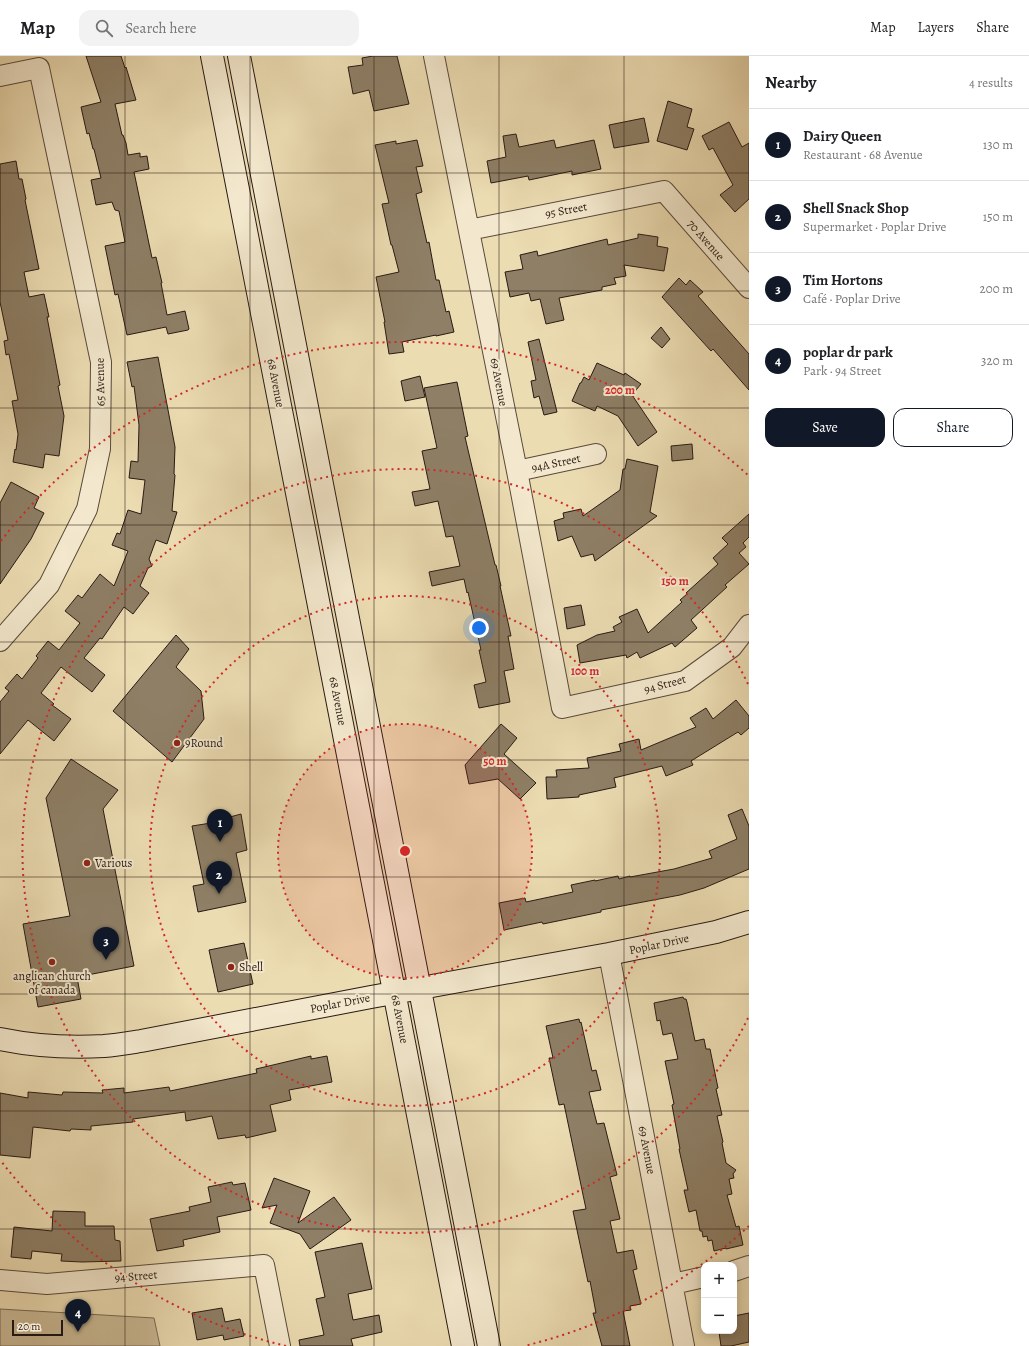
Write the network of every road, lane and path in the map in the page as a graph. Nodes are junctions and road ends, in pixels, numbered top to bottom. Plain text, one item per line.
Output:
1 (212, 56) edge
2 (239, 56) edge
3 (434, 56) edge
4 (0, 76) edge
5 (664, 191) joint
6 (468, 230) junction
7 (749, 288) edge
8 (596, 454) dead end
9 (517, 471) junction
10 (749, 624) edge
11 (0, 641) edge
12 (562, 708) joint
13 (749, 922) edge
14 (609, 954) junction
15 (420, 988) junction
16 (395, 993) junction
17 (0, 1039) edge
18 (749, 1266) edge
19 (737, 1270) edge
20 (701, 1278) edge
21 (0, 1280) edge
22 (673, 1284) junction
23 (280, 1346) edge
24 (463, 1346) edge
25 (489, 1346) edge
26 (684, 1346) edge

1 - 16 main road, 68 Avenue
2 - 15 main road
3 - 6 street, 69 Avenue
4 - 11 street, 65 Avenue
5 - 6 street, 95 Street
5 - 7 street, 70 Avenue
6 - 9 street, 69 Avenue
8 - 9 street, 94A Street
9 - 12 street, 69 Avenue
10 - 12 street, 94 Street
13 - 14 main road, Poplar Drive
14 - 15 main road, Poplar Drive
14 - 22 street, 69 Avenue
15 - 16 main road, Poplar Drive
15 - 25 main road
16 - 17 main road, Poplar Drive
16 - 24 main road, 68 Avenue
18 - 19 street
20 - 22 street
21 - 23 street, 94 Street
22 - 26 street, 69 Avenue

